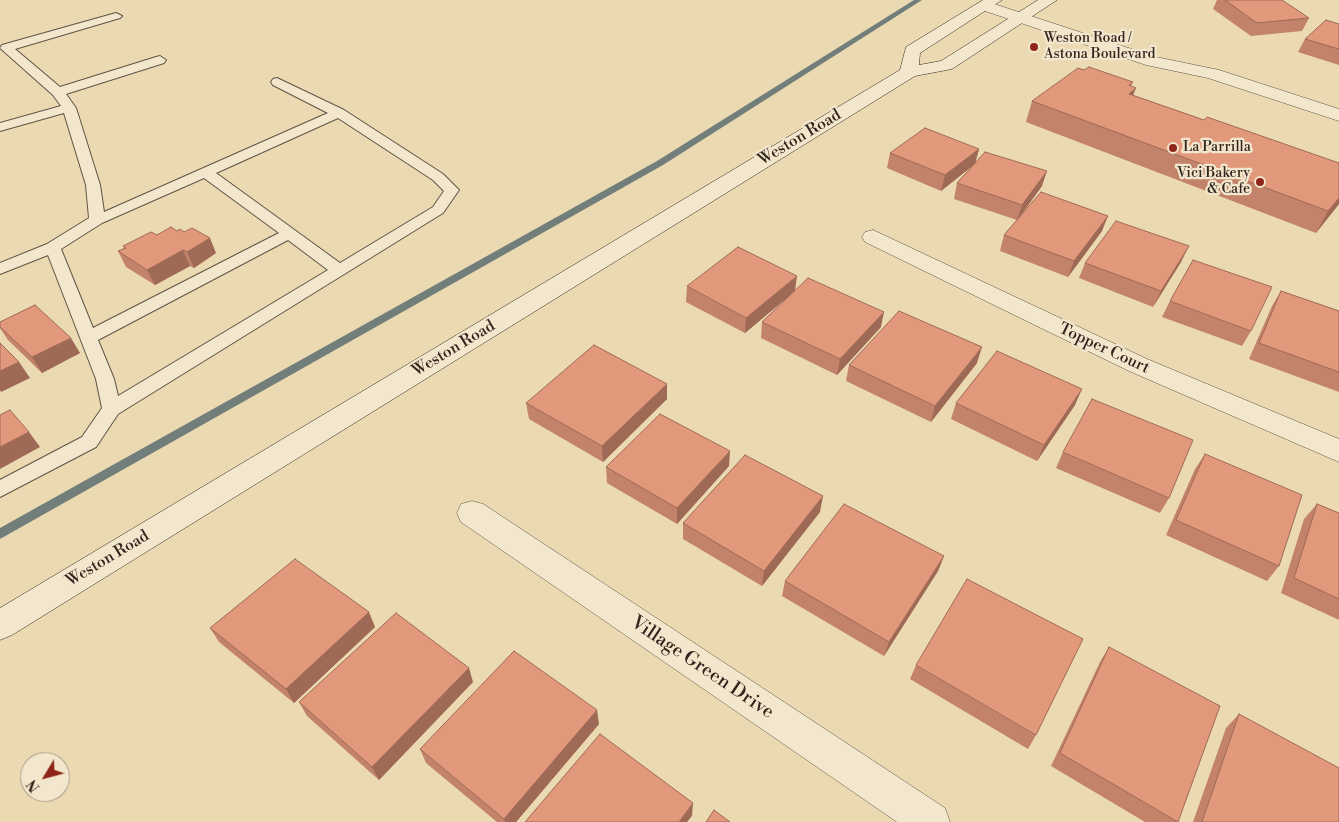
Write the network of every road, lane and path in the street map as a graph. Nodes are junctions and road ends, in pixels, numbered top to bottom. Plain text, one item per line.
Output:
1 (990, 3) edge
2 (1044, 3) edge
3 (1021, 9) edge
4 (1063, 13) dead end
5 (116, 16) dead end
6 (3, 45) edge
7 (1174, 48) dead end
8 (160, 60) dead end
9 (909, 72) junction
10 (1213, 74) junction
11 (277, 82) dead end
12 (58, 92) junction
13 (69, 108) junction
14 (339, 113) junction
15 (1339, 115) edge
16 (0, 128) edge
17 (207, 173) junction
18 (97, 220) junction
19 (290, 233) junction
20 (873, 237) dead end
21 (53, 247) junction
22 (0, 269) edge
23 (339, 270) junction
24 (88, 338) junction
25 (111, 409) junction
26 (1339, 451) edge
27 (0, 489) edge
28 (472, 513) dead end
29 (0, 625) edge
30 (931, 822) edge

1 - 3 main road
1 - 9 main road
2 - 3 main road
2 - 4 main road
3 - 9 main road, Weston Road
3 - 10 main road
5 - 6 lane
6 - 12 lane
7 - 10 main road
8 - 12 lane
9 - 29 main road, Weston Road
10 - 15 main road
11 - 14 lane
12 - 13 lane
13 - 16 lane
13 - 18 lane
14 - 17 lane
14 - 23 lane
17 - 18 lane
17 - 19 lane
18 - 21 lane
19 - 23 lane
19 - 24 lane
20 - 26 main road, Topper Court
21 - 22 lane
21 - 24 lane
23 - 25 lane
24 - 25 lane
25 - 27 lane
28 - 30 main road, Village Green Drive

